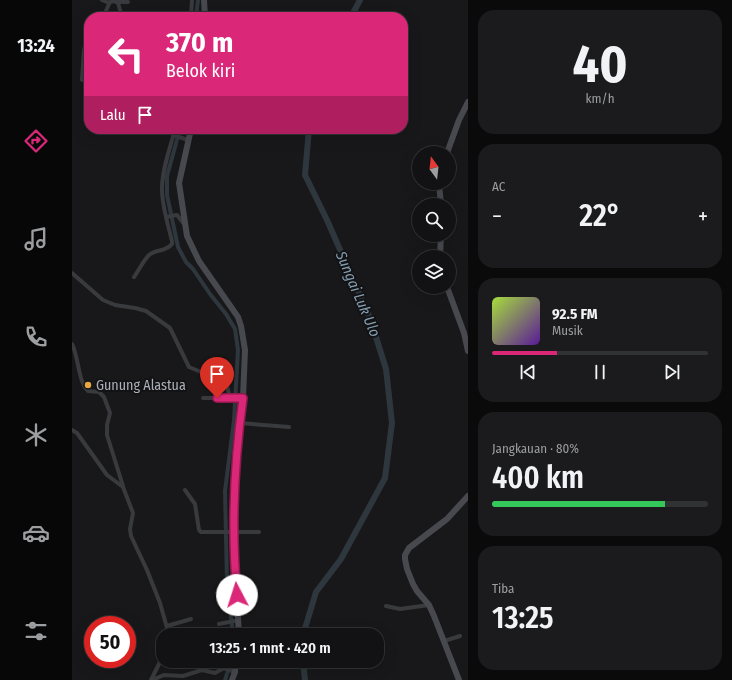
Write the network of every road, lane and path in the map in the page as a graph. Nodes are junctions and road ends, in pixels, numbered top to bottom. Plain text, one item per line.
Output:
1 (102, 0) edge
2 (192, 0) edge
3 (204, 0) edge
4 (110, 2) edge
5 (118, 2) junction
6 (128, 2) dead end
7 (105, 12) edge
8 (121, 12) edge
9 (191, 12) edge
10 (205, 12) edge
11 (84, 50) edge
12 (82, 80) dead end
13 (468, 102) edge
14 (188, 134) edge
15 (174, 136) joint
16 (186, 139) junction
17 (450, 146) edge
18 (167, 216) junction
19 (184, 224) junction
20 (72, 273) edge
21 (134, 276) dead end
22 (450, 294) edge
23 (72, 344) edge
24 (468, 352) edge
25 (203, 398) dead end
26 (231, 398) junction
27 (240, 398) junction
28 (240, 423) junction
29 (289, 427) dead end
30 (72, 430) edge
31 (124, 487) junction
32 (185, 490) dead end
33 (468, 496) edge
34 (231, 531) junction
35 (259, 532) dead end
36 (429, 605) junction
37 (386, 606) dead end
38 (191, 619) dead end
39 (234, 621) junction
40 (219, 624) dead end
41 (167, 626) joint
42 (236, 628) edge
43 (460, 636) dead end
44 (445, 640) junction
45 (157, 668) edge
46 (233, 668) edge
47 (232, 671) junction
48 (151, 680) edge
49 (232, 680) edge
50 (459, 680) edge

1 - 4 street
2 - 9 street
3 - 10 main road
4 - 5 street
4 - 7 street
5 - 6 street
5 - 8 street
11 - 12 street
13 - 17 main road
14 - 16 main road
15 - 16 street
15 - 18 street
16 - 19 main road
18 - 19 street
18 - 21 street
19 - 27 main road
20 - 26 street
22 - 24 main road
23 - 31 street
25 - 26 street
26 - 27 street
27 - 28 main road
28 - 29 street
28 - 34 main road
30 - 31 street
31 - 41 street
32 - 34 street
33 - 36 main road
34 - 35 street
34 - 39 main road
36 - 37 street
36 - 44 main road
38 - 41 street
39 - 40 street
39 - 42 main road
43 - 44 street
44 - 50 main road
45 - 48 street
46 - 47 main road
47 - 48 street
47 - 49 main road

